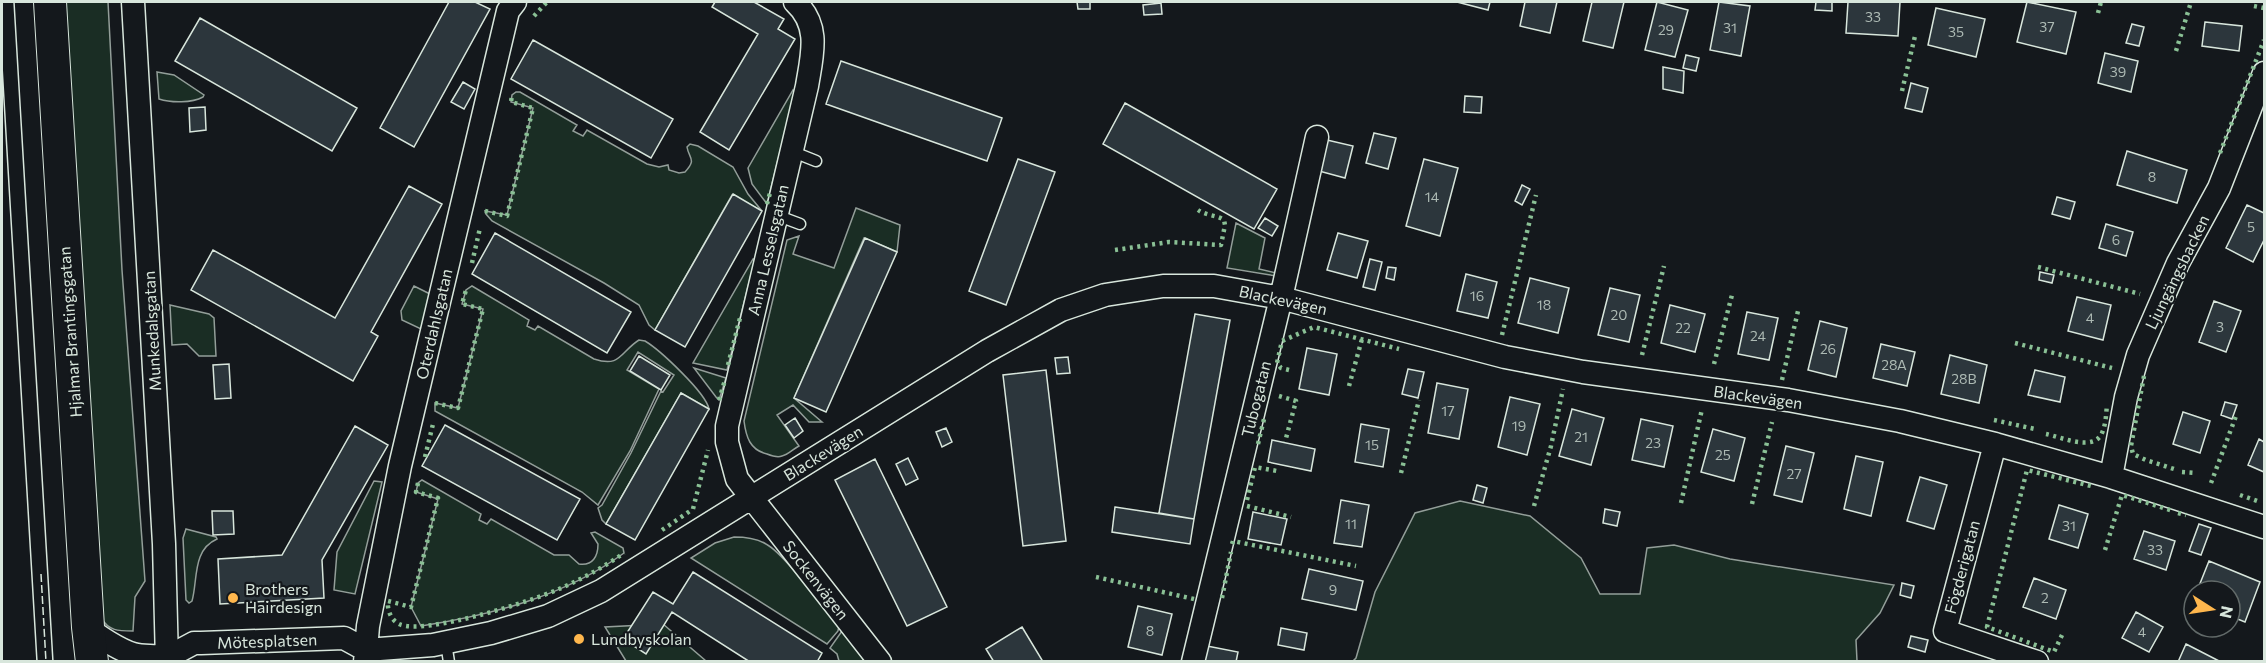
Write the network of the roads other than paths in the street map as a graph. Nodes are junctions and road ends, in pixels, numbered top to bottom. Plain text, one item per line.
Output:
1 (50, 2) edge
2 (133, 2) edge
3 (515, 2) edge
4 (795, 2) edge
5 (2265, 73) edge
6 (1317, 137) dead end
7 (791, 152) junction
8 (816, 161) dead end
9 (776, 214) junction
10 (800, 224) dead end
11 (1281, 298) junction
12 (1995, 444) junction
13 (2111, 477) junction
14 (752, 499) junction
15 (2265, 527) edge
16 (88, 627) junction
17 (448, 652) edge
18 (130, 658) edge
19 (361, 658) edge
20 (170, 660) edge
21 (92, 662) edge
22 (880, 662) edge
23 (1193, 662) edge
24 (2037, 662) edge

1 - 16 main road, Hjalmar Brantingsgatan
2 - 20 street, Munkedalsgatan
3 - 19 street, Oterdahlsgatan
4 - 7 street, Anna Lesselsgatan
5 - 13 street, Ljungängsbacken
6 - 11 street, Tubogatan
7 - 8 lane
7 - 9 street, Anna Lesselsgatan
9 - 10 lane
9 - 14 street, Anna Lesselsgatan
11 - 12 street, Blackevägen
11 - 14 street, Blackevägen
11 - 23 street, Tubogatan
12 - 13 street, Blackevägen
12 - 24 street, Fögderigatan
13 - 15 street, Blackevägen
14 - 17 street, Blackevägen
14 - 22 street, Sockenvägen
16 - 18 street
16 - 21 main road, Hjalmar Brantingsgatan
17 - 19 street, Blackevägen
18 - 20 street
19 - 20 street, Mötesplatsen

